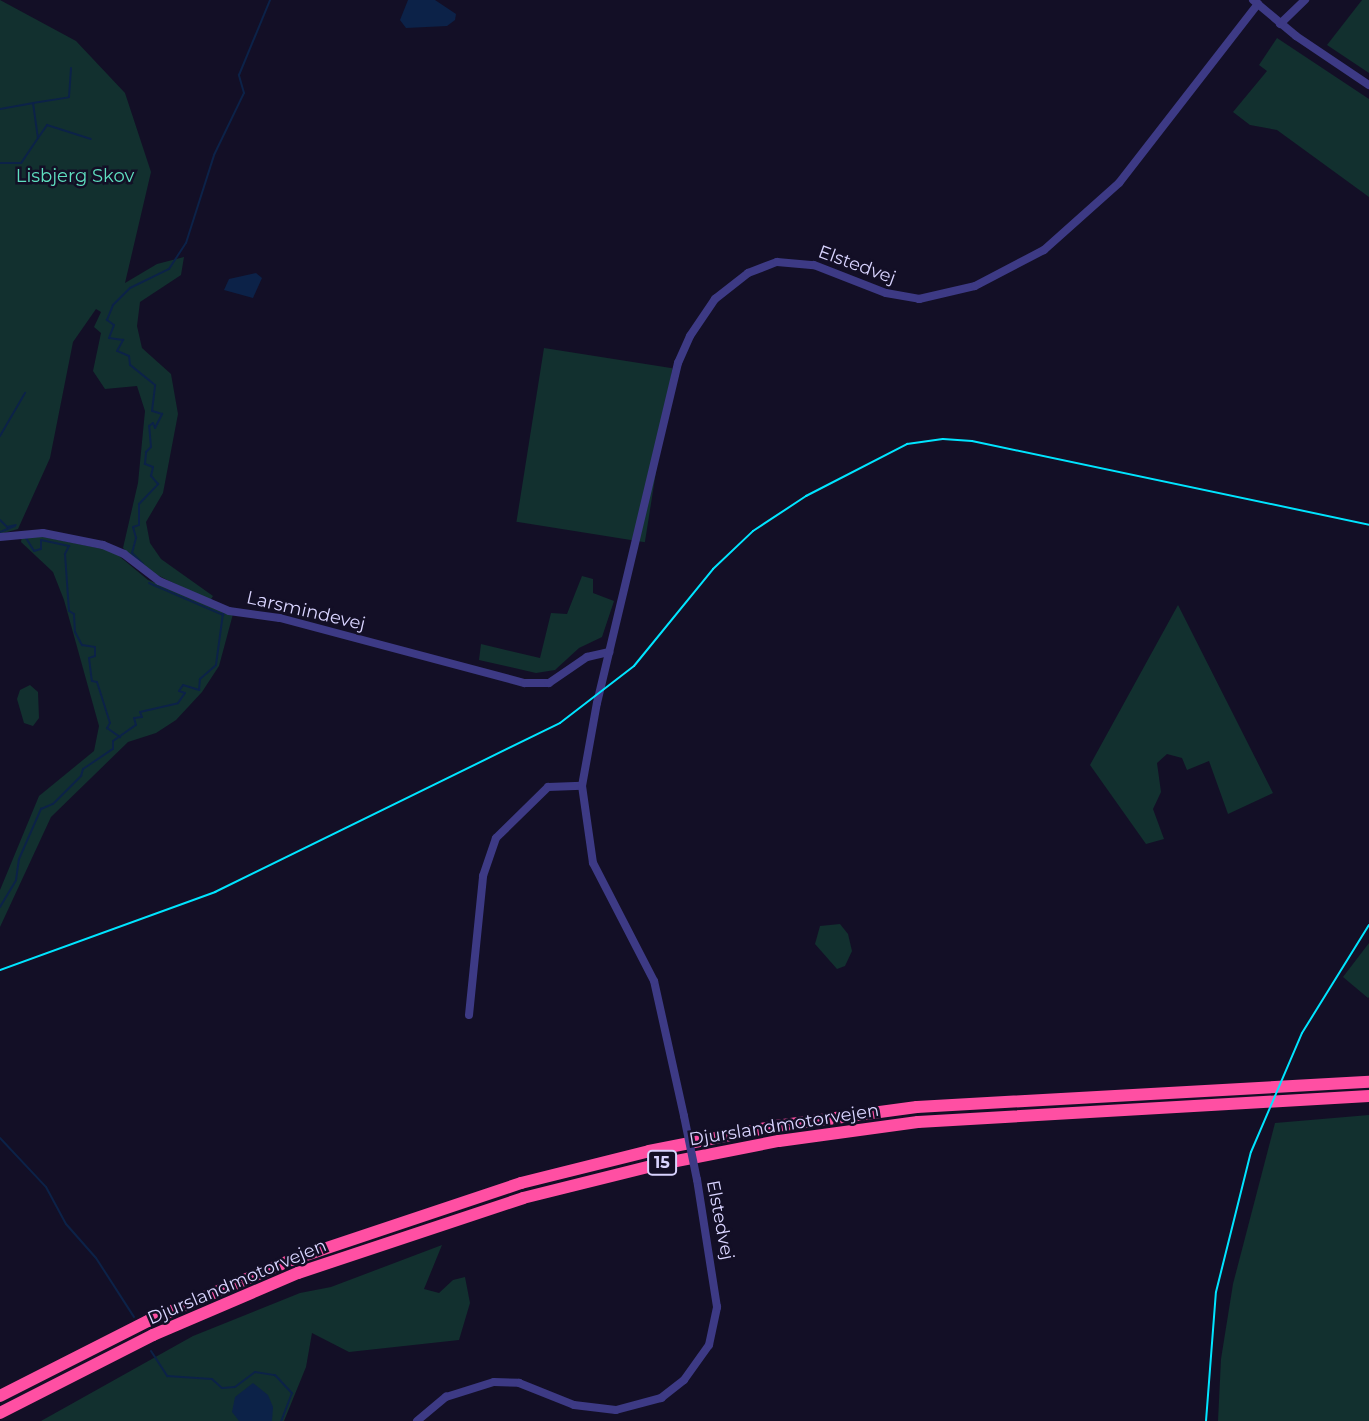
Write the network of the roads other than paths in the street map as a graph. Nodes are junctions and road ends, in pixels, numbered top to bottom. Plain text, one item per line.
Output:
1 (1305, 0) edge
2 (1256, 2) edge
3 (1280, 24) junction
4 (1369, 85) edge
5 (0, 537) edge
6 (609, 652) junction
7 (582, 786) junction
8 (469, 1015) dead end
9 (1369, 1082) edge
10 (1369, 1096) edge
11 (0, 1396) edge
12 (0, 1413) edge
13 (417, 1421) edge

1 - 3 street
2 - 3 street
2 - 6 street, Elstedvej
3 - 4 street
5 - 6 street, Larsmindevej
6 - 7 street, Elstedvej
7 - 8 street
7 - 13 street, Elstedvej, bridge
9 - 11 highway, Djurslandmotorvejen / 15
10 - 12 highway, Djurslandmotorvejen / 15

